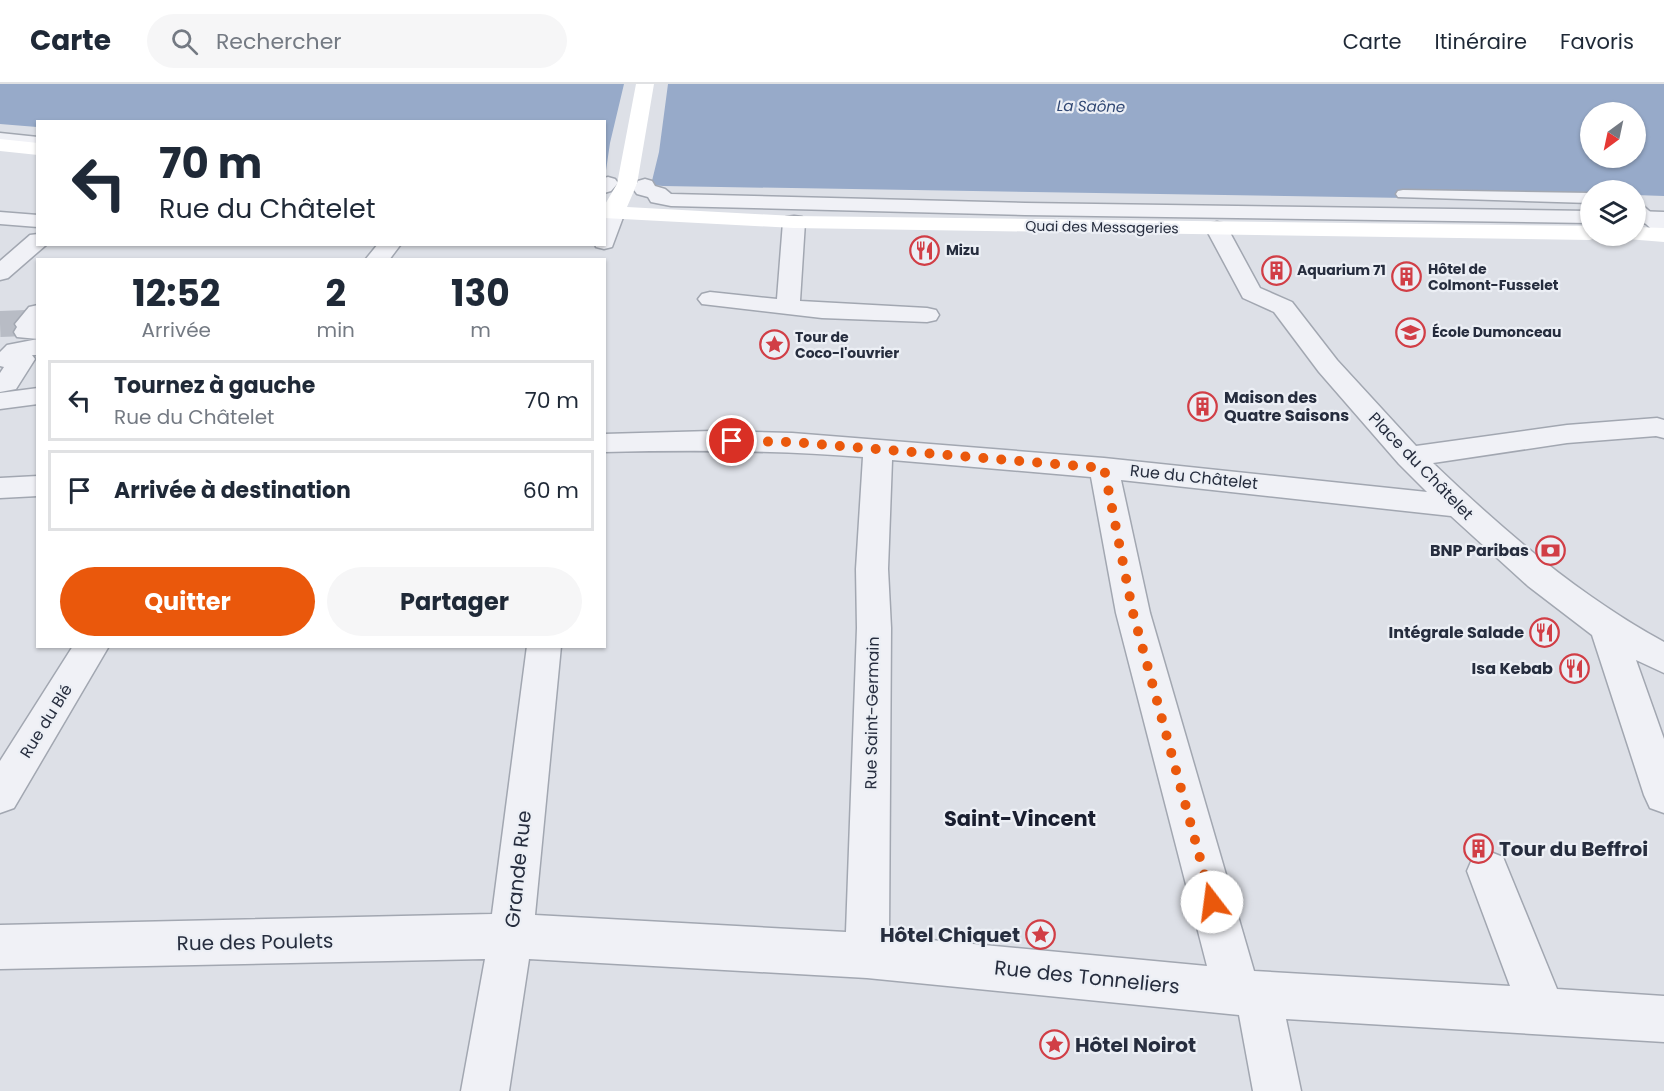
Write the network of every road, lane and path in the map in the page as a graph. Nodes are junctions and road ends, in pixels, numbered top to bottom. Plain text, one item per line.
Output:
1 (645, 84) edge
2 (0, 139) edge
3 (36, 142) edge
4 (0, 145) edge
5 (36, 149) edge
6 (644, 187) dead end
7 (1403, 194) dead end
8 (611, 197) edge
9 (1580, 198) edge
10 (1580, 217) edge
11 (0, 218) edge
12 (36, 221) edge
13 (1646, 221) edge
14 (794, 222) junction
15 (1217, 229) junction
16 (606, 230) edge
17 (1580, 233) edge
18 (1664, 234) edge
19 (36, 242) edge
20 (388, 246) edge
21 (378, 258) edge
22 (36, 268) edge
23 (3, 270) edge
24 (710, 299) dead end
25 (788, 306) junction
26 (927, 315) dead end
27 (36, 347) edge
28 (0, 384) edge
29 (36, 396) edge
30 (0, 401) edge
31 (1664, 429) edge
32 (606, 442) edge
33 (1409, 457) junction
34 (877, 460) junction
35 (1107, 478) junction
36 (36, 486) edge
37 (0, 488) edge
38 (1459, 506) junction
39 (1606, 627) junction
40 (91, 648) edge
41 (544, 648) edge
42 (1664, 659) edge
43 (0, 795) edge
44 (1664, 795) edge
45 (1488, 871) dead end
46 (511, 936) junction
47 (0, 947) edge
48 (867, 956) junction
49 (1248, 993) junction
50 (1543, 1012) junction
51 (1664, 1019) edge
52 (486, 1091) edge
53 (1277, 1091) edge

1 - 8 main road
2 - 3 street
4 - 5 main road
6 - 10 street, Quai des Messageries
7 - 9 lane
8 - 14 main road, Quai des Messageries
8 - 16 street
11 - 12 street
13 - 18 main road
14 - 15 main road, Quai des Messageries
14 - 25 street
15 - 17 main road, Quai des Messageries
15 - 33 street, Place du Châtelet
19 - 23 street
20 - 21 street
22 - 23 street
24 - 25 street
25 - 26 street
27 - 28 street
29 - 30 street
31 - 33 street
32 - 34 street, Rue du Châtelet
33 - 38 street, Place du Châtelet
34 - 35 street, Rue du Châtelet
34 - 48 street, Rue Saint-Germain
35 - 38 street, Rue du Châtelet
35 - 49 street
36 - 37 street
38 - 39 street, Place du Châtelet
39 - 42 street, Place du Châtelet
39 - 44 street
40 - 43 street, Rue du Blé
41 - 46 street, Grande Rue
45 - 50 street
46 - 47 street, Rue des Poulets
46 - 48 street, Rue des Tonneliers
46 - 52 street, Grande Rue
48 - 49 street, Rue des Tonneliers
49 - 50 street, Rue des Tonneliers
49 - 53 street
50 - 51 street, Rue des Tonneliers

